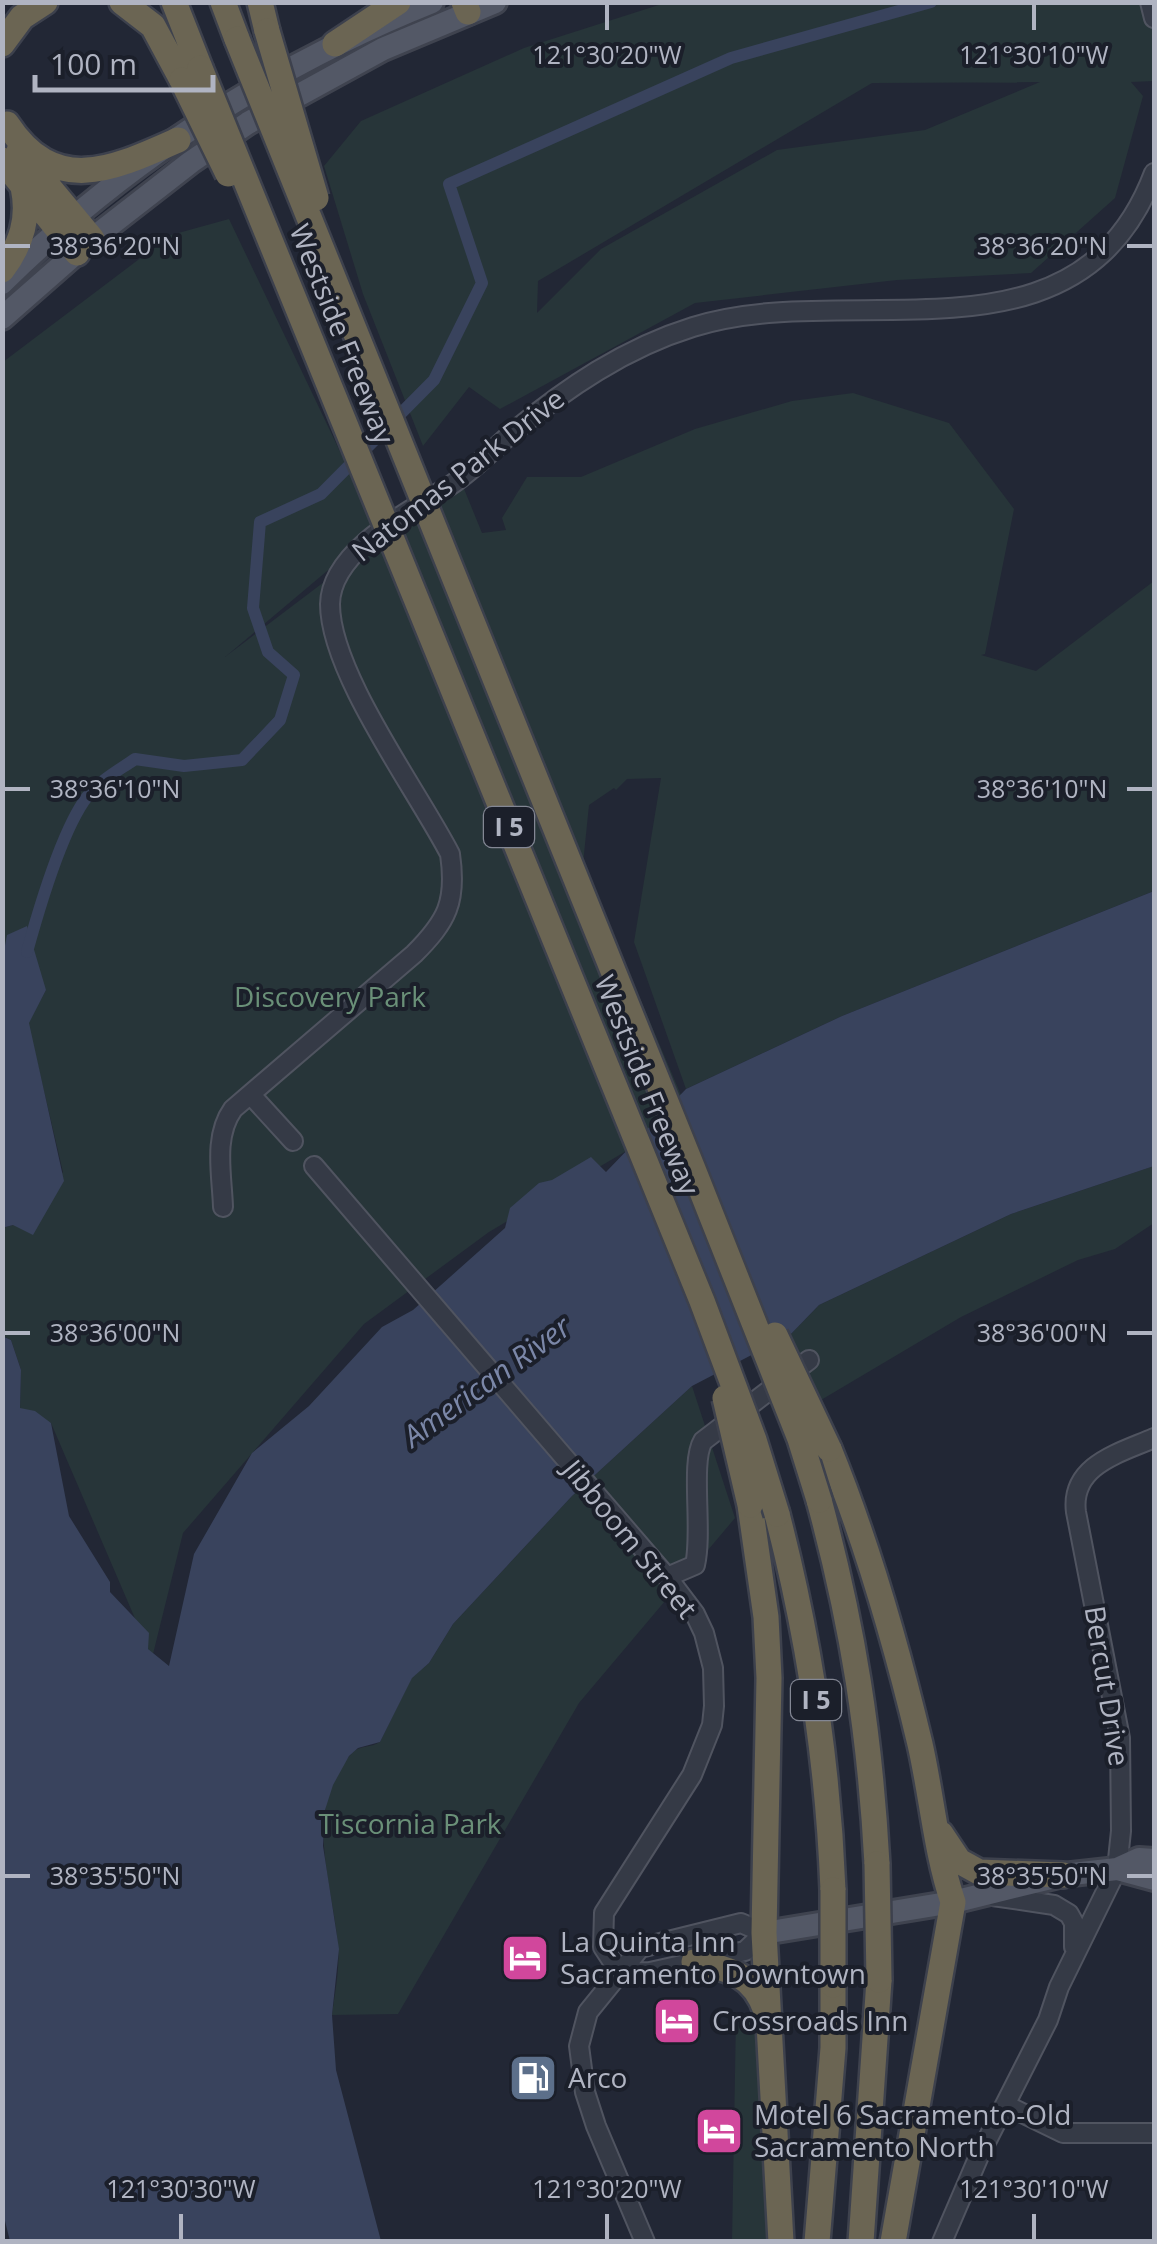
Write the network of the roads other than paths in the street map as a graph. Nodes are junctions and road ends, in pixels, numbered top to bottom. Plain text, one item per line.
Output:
1 (45, 2) edge
2 (122, 2) edge
3 (174, 2) edge
4 (223, 2) edge
5 (260, 2) edge
6 (398, 2) edge
7 (432, 2) edge
8 (1150, 2) edge
9 (478, 5) edge
10 (1154, 18) edge
11 (2, 44) edge
12 (335, 44) junction
13 (191, 74) junction
14 (5, 119) edge
15 (178, 140) junction
16 (2, 160) edge
17 (1154, 173) edge
18 (23, 188) junction
19 (66, 226) junction
20 (84, 246) junction
21 (2, 270) edge
22 (2, 282) edge
23 (344, 305) junction
24 (2, 318) edge
25 (251, 1095) junction
26 (293, 1141) dead end
27 (314, 1166) dead end
28 (693, 1169) junction
29 (223, 1207) dead end
30 (702, 1301) junction
31 (809, 1360) dead end
32 (1154, 1438) edge
33 (683, 1567) junction
34 (936, 1826) junction
35 (1154, 1860) edge
36 (1117, 1869) junction
37 (1063, 1875) junction
38 (1154, 1880) edge
39 (988, 1895) junction
40 (953, 1902) junction
41 (764, 1932) junction
42 (694, 1962) junction
43 (1068, 1967) junction
44 (620, 1973) junction
45 (771, 2026) junction
46 (1006, 2105) junction
47 (1154, 2132) edge
48 (645, 2242) edge
49 (781, 2242) edge
50 (817, 2242) edge
51 (860, 2242) edge
52 (893, 2242) edge
53 (942, 2242) edge

1 - 11 highway
2 - 13 highway
3 - 13 highway, Westside Freeway / I 5
4 - 23 highway, Westside Freeway / I 5, bridge
5 - 23 highway, bridge
6 - 12 highway
7 - 12 main road
8 - 10 street
9 - 20 main road
12 - 15 main road
13 - 30 highway, Westside Freeway / I 5, bridge
14 - 15 highway
14 - 19 highway
15 - 19 main road
16 - 18 highway
17 - 25 street, Natomas Park Drive
18 - 19 highway
18 - 21 highway
19 - 20 highway
19 - 22 main road
20 - 24 main road
23 - 28 highway, Westside Freeway / I 5, bridge
25 - 26 street
25 - 29 street, Natomas Park Drive
27 - 33 street, Jibboom Street
28 - 34 highway, bridge
28 - 51 highway, Westside Freeway / I 5, bridge
30 - 41 highway, bridge
30 - 50 highway, Westside Freeway / I 5, bridge
31 - 33 street
32 - 36 street, Bercut Drive
33 - 44 street, Jibboom Street
34 - 37 highway
34 - 40 highway
35 - 36 main road
36 - 37 main road
36 - 38 main road
36 - 43 street, Bercut Drive
37 - 39 main road
39 - 40 main road
39 - 43 street
40 - 41 main road
40 - 52 highway
41 - 42 street
41 - 44 street
41 - 45 highway
42 - 44 street
42 - 45 highway
43 - 46 street, Bercut Drive
44 - 48 street
45 - 49 highway
46 - 47 street
46 - 53 street, Bercut Drive

